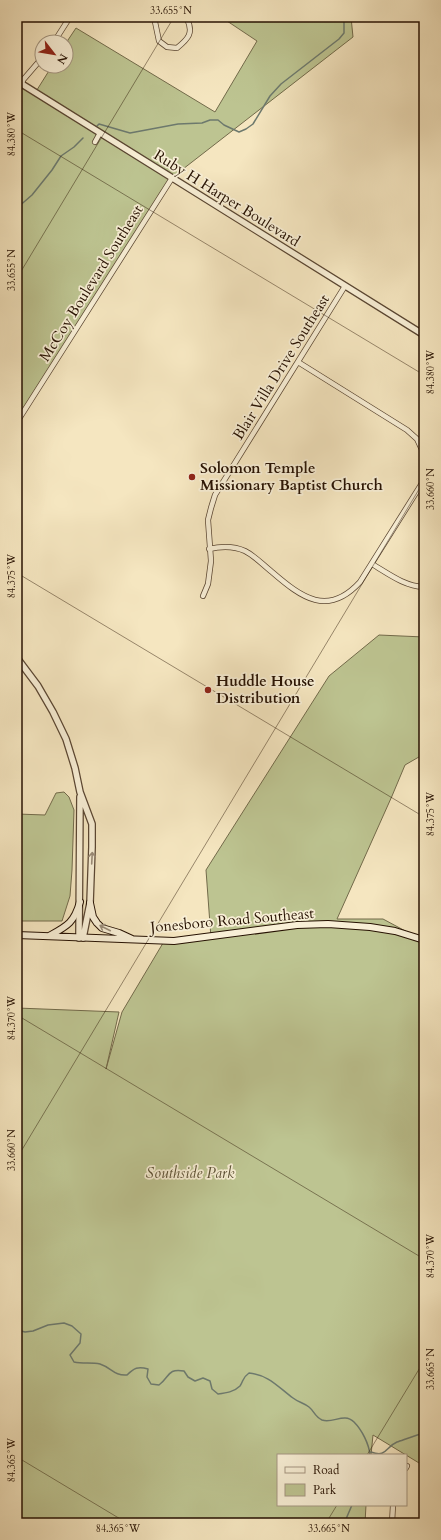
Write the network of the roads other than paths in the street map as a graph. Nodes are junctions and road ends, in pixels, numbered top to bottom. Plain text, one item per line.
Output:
1 (70, 17) edge
2 (154, 17) edge
3 (184, 17) edge
4 (59, 34) edge
5 (34, 67) edge
6 (20, 82) edge
7 (100, 133) junction
8 (95, 142) dead end
9 (172, 178) junction
10 (345, 286) junction
11 (424, 335) edge
12 (298, 362) junction
13 (17, 422) edge
14 (424, 454) edge
15 (424, 480) edge
16 (209, 549) junction
17 (372, 564) junction
18 (424, 588) edge
19 (204, 596) dead end
20 (17, 658) edge
21 (80, 792) junction
22 (80, 875) junction
23 (91, 875) junction
24 (80, 902) junction
25 (90, 902) junction
26 (17, 935) edge
27 (47, 936) junction
28 (81, 938) junction
29 (133, 940) junction
30 (424, 940) edge
31 (393, 1506) edge
32 (392, 1523) edge

1 - 4 street
2 - 3 street
5 - 6 street
6 - 7 street, Ruby H Harper Boulevard
7 - 8 street
7 - 9 street, Ruby H Harper Boulevard
9 - 10 street, Ruby H Harper Boulevard
9 - 13 street, McCoy Boulevard Southeast
10 - 11 street, Ruby H Harper Boulevard
10 - 12 street, Blair Villa Drive Southeast
12 - 14 street
12 - 16 street, Blair Villa Drive Southeast
15 - 17 street
16 - 17 street
16 - 19 street, Blair Villa Drive Southeast
17 - 18 street
20 - 21 street
21 - 22 street
23 -> 21 street
22 - 23 street
22 - 24 street
23 - 25 street
24 - 27 main road
24 - 28 street
25 - 28 street
29 -> 25 main road
26 - 27 main road, Jonesboro Road Southeast
27 - 28 main road, Jonesboro Road Southeast
28 - 29 main road, Jonesboro Road Southeast
29 - 30 main road, Jonesboro Road Southeast
31 - 32 street

